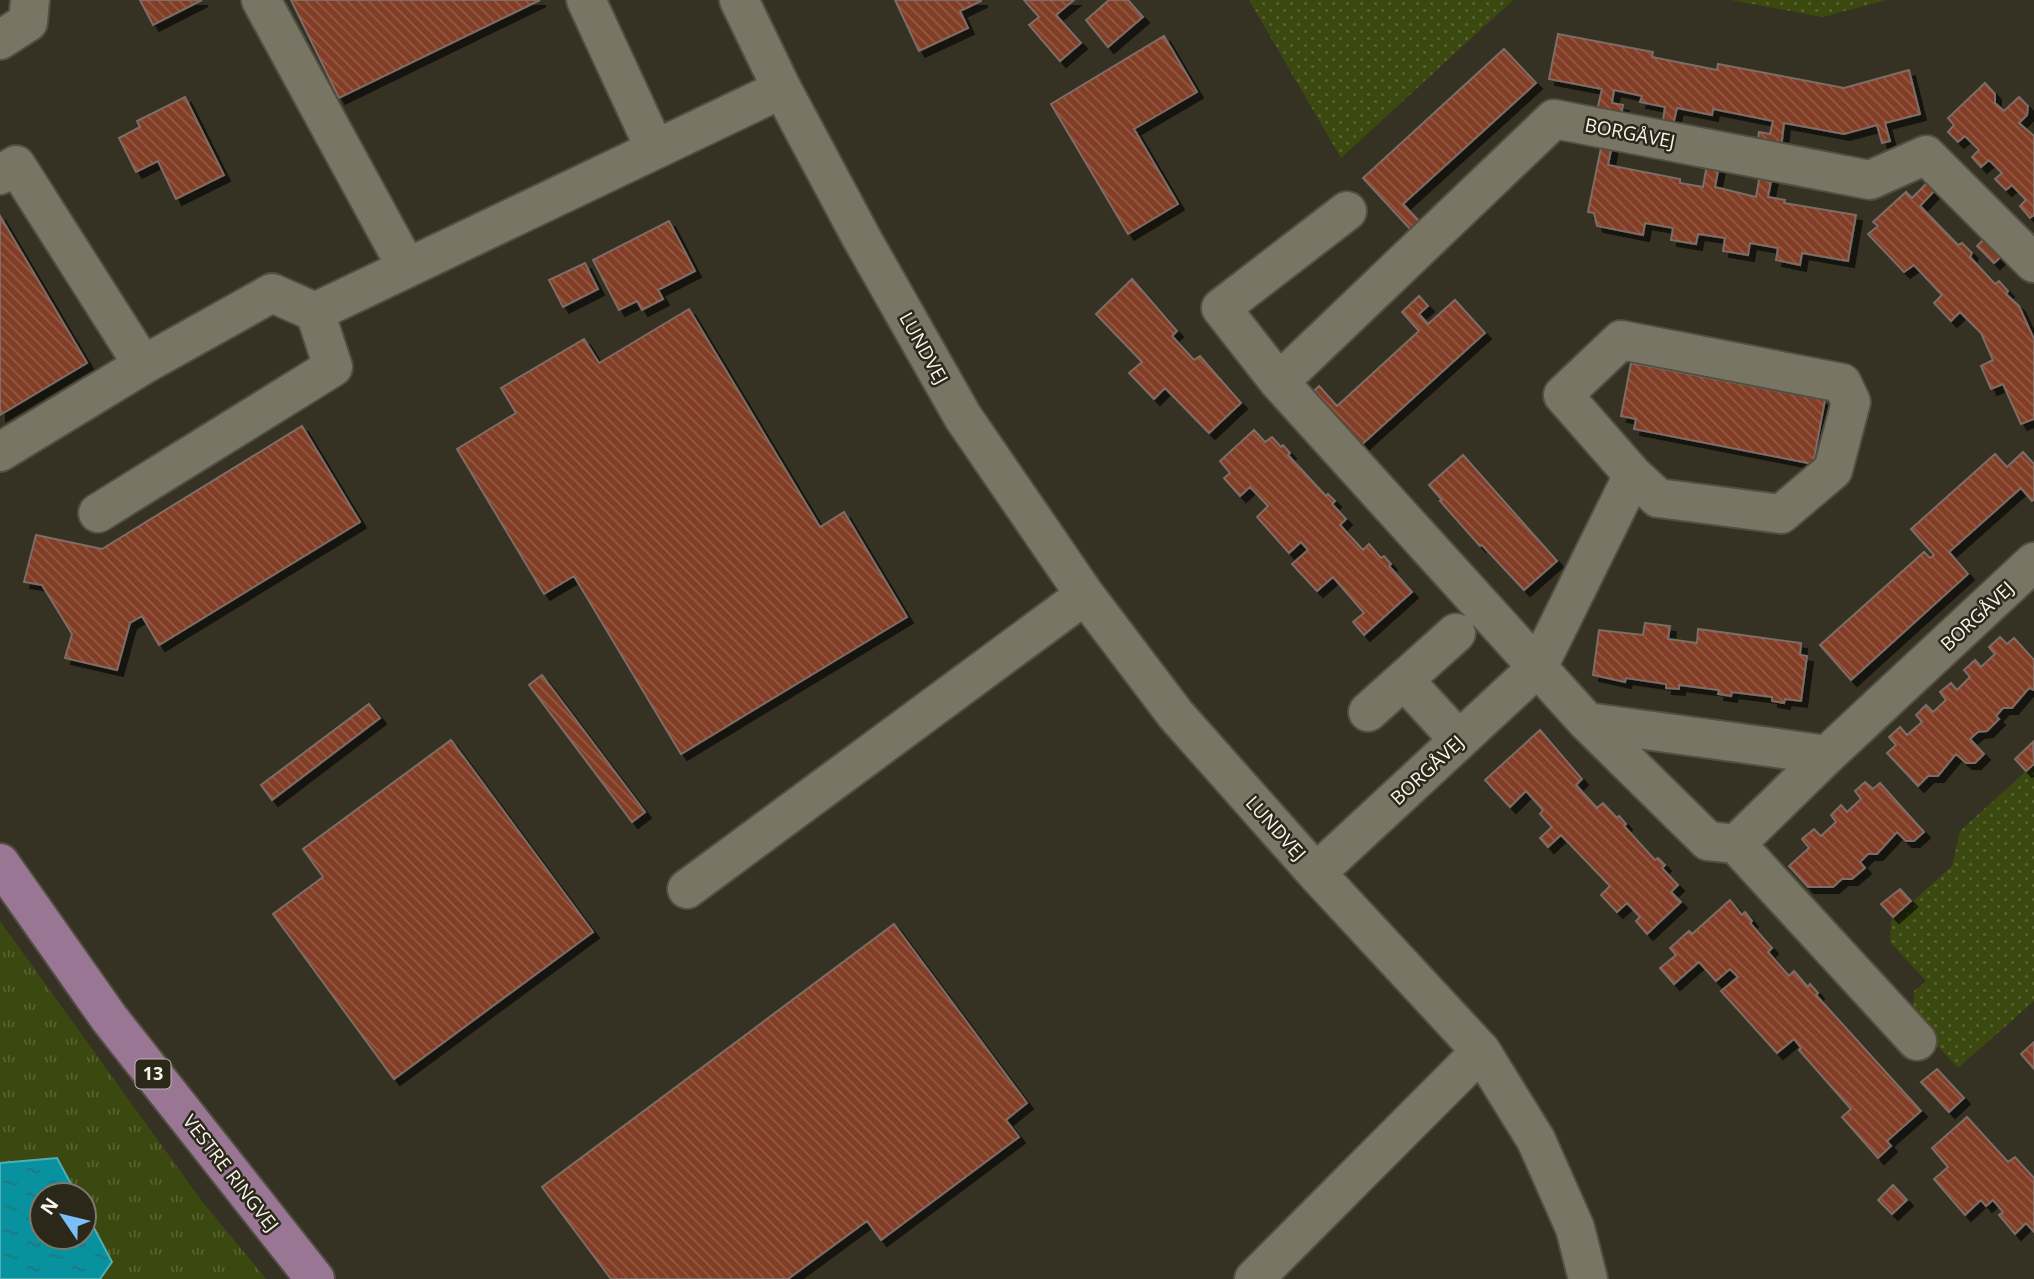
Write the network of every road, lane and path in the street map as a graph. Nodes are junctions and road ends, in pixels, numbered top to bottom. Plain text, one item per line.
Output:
1 (30, 0) edge
2 (261, 0) edge
3 (586, 0) edge
4 (738, 0) edge
5 (0, 40) edge
6 (782, 89) junction
7 (655, 149) junction
8 (0, 175) edge
9 (1347, 211) dead end
10 (2034, 263) edge
11 (407, 268) junction
12 (315, 312) junction
13 (143, 365) junction
14 (1279, 382) junction
15 (0, 452) edge
16 (1633, 475) junction
17 (98, 513) dead end
18 (2034, 562) edge
19 (1085, 595) junction
20 (1456, 633) dead end
21 (1538, 667) junction
22 (1404, 680) junction
23 (1368, 712) dead end
24 (1587, 722) junction
25 (1459, 740) junction
26 (1827, 755) junction
27 (1736, 844) junction
28 (0, 863) edge
29 (1316, 873) junction
30 (687, 889) dead end
31 (1917, 1041) dead end
32 (1481, 1051) junction
33 (315, 1279) edge
34 (1254, 1279) edge
35 (1588, 1279) edge

1 - 5 street
2 - 11 street
3 - 7 street
4 - 6 street, LUNDVEJ
6 - 7 street
6 - 19 street, LUNDVEJ
7 - 11 street
8 - 13 street
9 - 14 street
10 - 14 street, BORGÅVEJ
11 - 12 street
12 - 13 street
12 - 17 street
13 - 15 street
14 - 21 street
16 - 16 street
16 - 21 street, BORGÅVEJ
18 - 26 street, BORGÅVEJ
19 - 29 street, LUNDVEJ
19 - 30 street
20 - 22 street
21 - 24 street
21 - 25 street, BORGÅVEJ
22 - 23 street
22 - 25 street
24 - 26 street
24 - 27 street
25 - 29 street, BORGÅVEJ
26 - 27 street, BORGÅVEJ
27 - 31 street
28 - 33 main road, VESTRE RINGVEJ / 13
29 - 32 street, LUNDVEJ
32 - 34 street
32 - 35 street, LUNDVEJ

